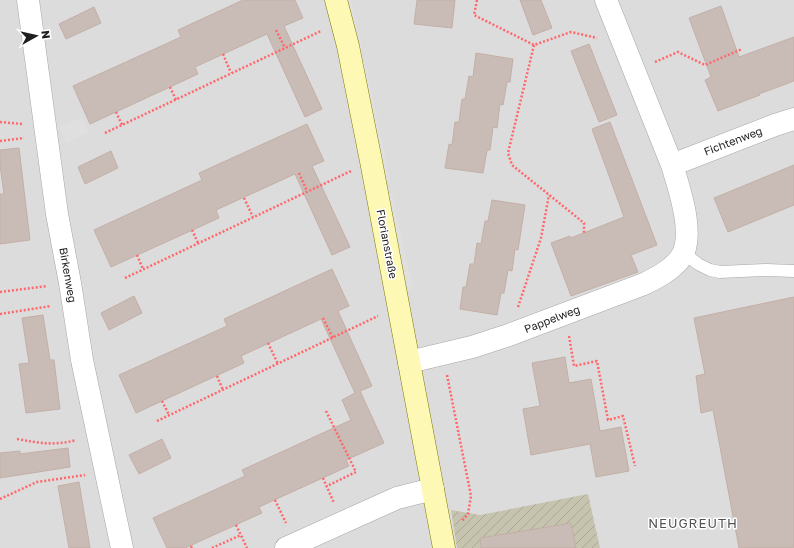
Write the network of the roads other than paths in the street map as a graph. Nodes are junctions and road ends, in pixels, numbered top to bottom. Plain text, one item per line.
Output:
1 (28, 0) edge
2 (336, 0) edge
3 (606, 0) edge
4 (794, 119) edge
5 (672, 165) junction
6 (684, 253) junction
7 (794, 271) edge
8 (409, 362) junction
9 (433, 489) junction
10 (443, 541) edge
11 (122, 548) edge
12 (286, 548) edge

1 - 11 street, Birkenweg
2 - 8 street, Florianstraße
3 - 5 street
4 - 5 street, Fichtenweg
5 - 6 street
6 - 7 lane
6 - 8 street, Pappelweg
8 - 9 street, Florianstraße
9 - 10 street, Florianstraße
9 - 12 street

